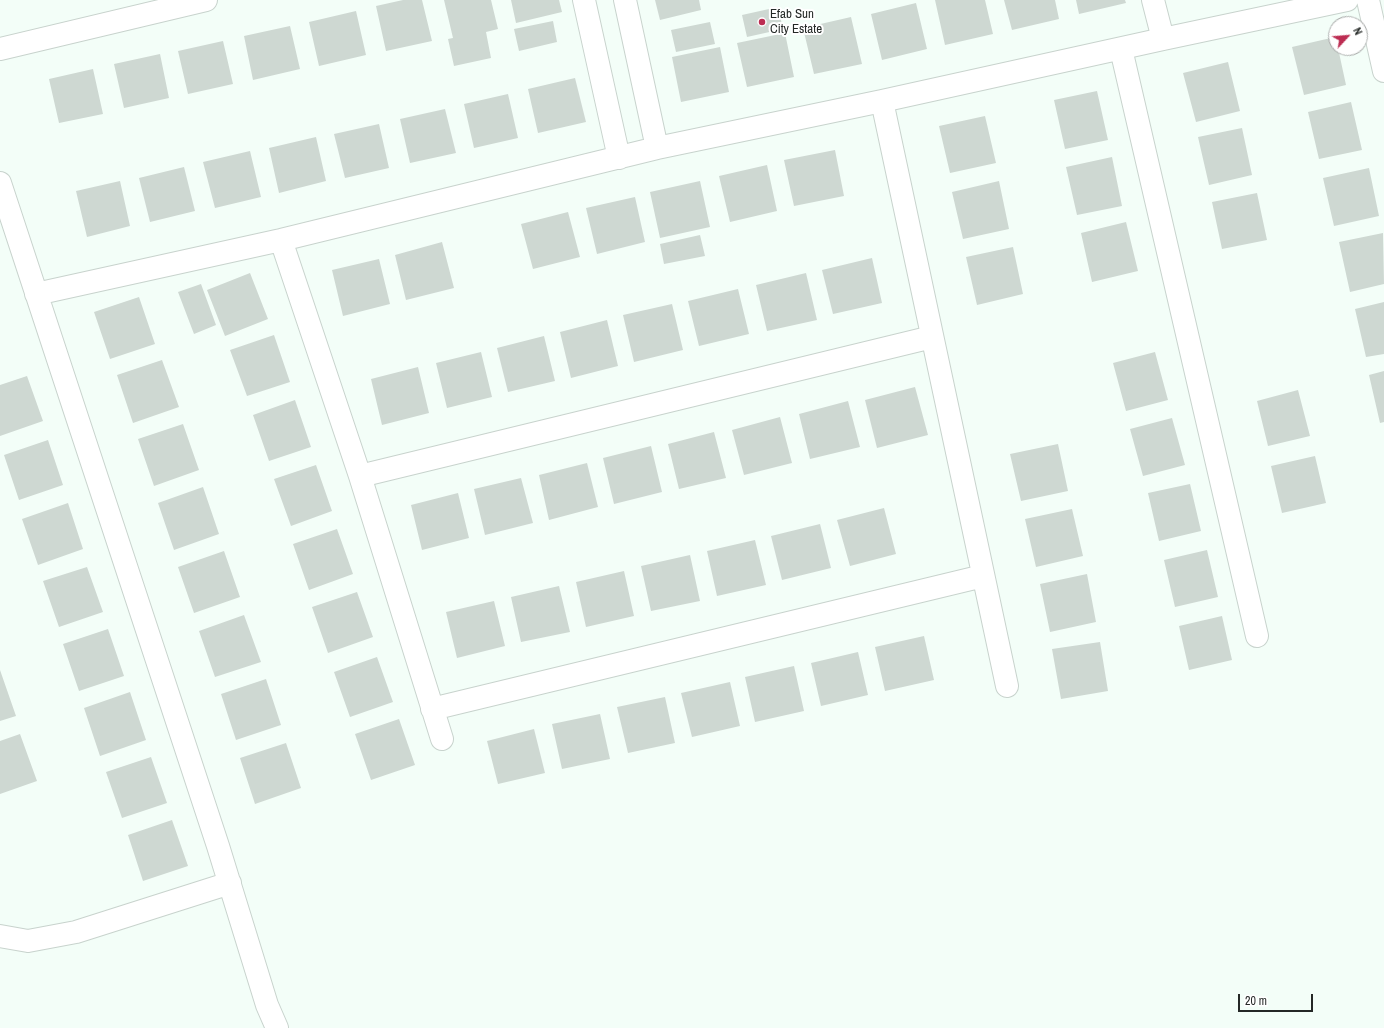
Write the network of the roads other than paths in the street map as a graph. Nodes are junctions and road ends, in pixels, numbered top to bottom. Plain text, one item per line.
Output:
1 (206, 0) edge
2 (584, 0) edge
3 (625, 0) edge
4 (1153, 0) edge
5 (1347, 0) edge
6 (1368, 0) edge
7 (1163, 38) junction
8 (0, 49) edge
9 (1121, 49) junction
10 (1384, 71) edge
11 (882, 101) junction
12 (657, 148) junction
13 (619, 158) junction
14 (0, 183) edge
15 (281, 240) junction
16 (36, 294) junction
17 (932, 336) junction
18 (360, 476) junction
19 (983, 576) junction
20 (1257, 636) dead end
21 (1007, 686) dead end
22 (432, 709) junction
23 (442, 739) dead end
24 (230, 883) junction
25 (0, 936) edge
26 (277, 1028) edge

1 - 8 street
2 - 13 street
3 - 12 street
4 - 7 street
5 - 7 street
6 - 10 street
7 - 9 street
9 - 11 street
9 - 20 street
11 - 12 street
11 - 17 street
12 - 13 street
13 - 15 street
14 - 16 street
15 - 16 street
15 - 18 street
16 - 24 street
17 - 18 street
17 - 19 street
18 - 22 street
19 - 21 street
19 - 22 street
22 - 23 street
24 - 25 street
24 - 26 street

